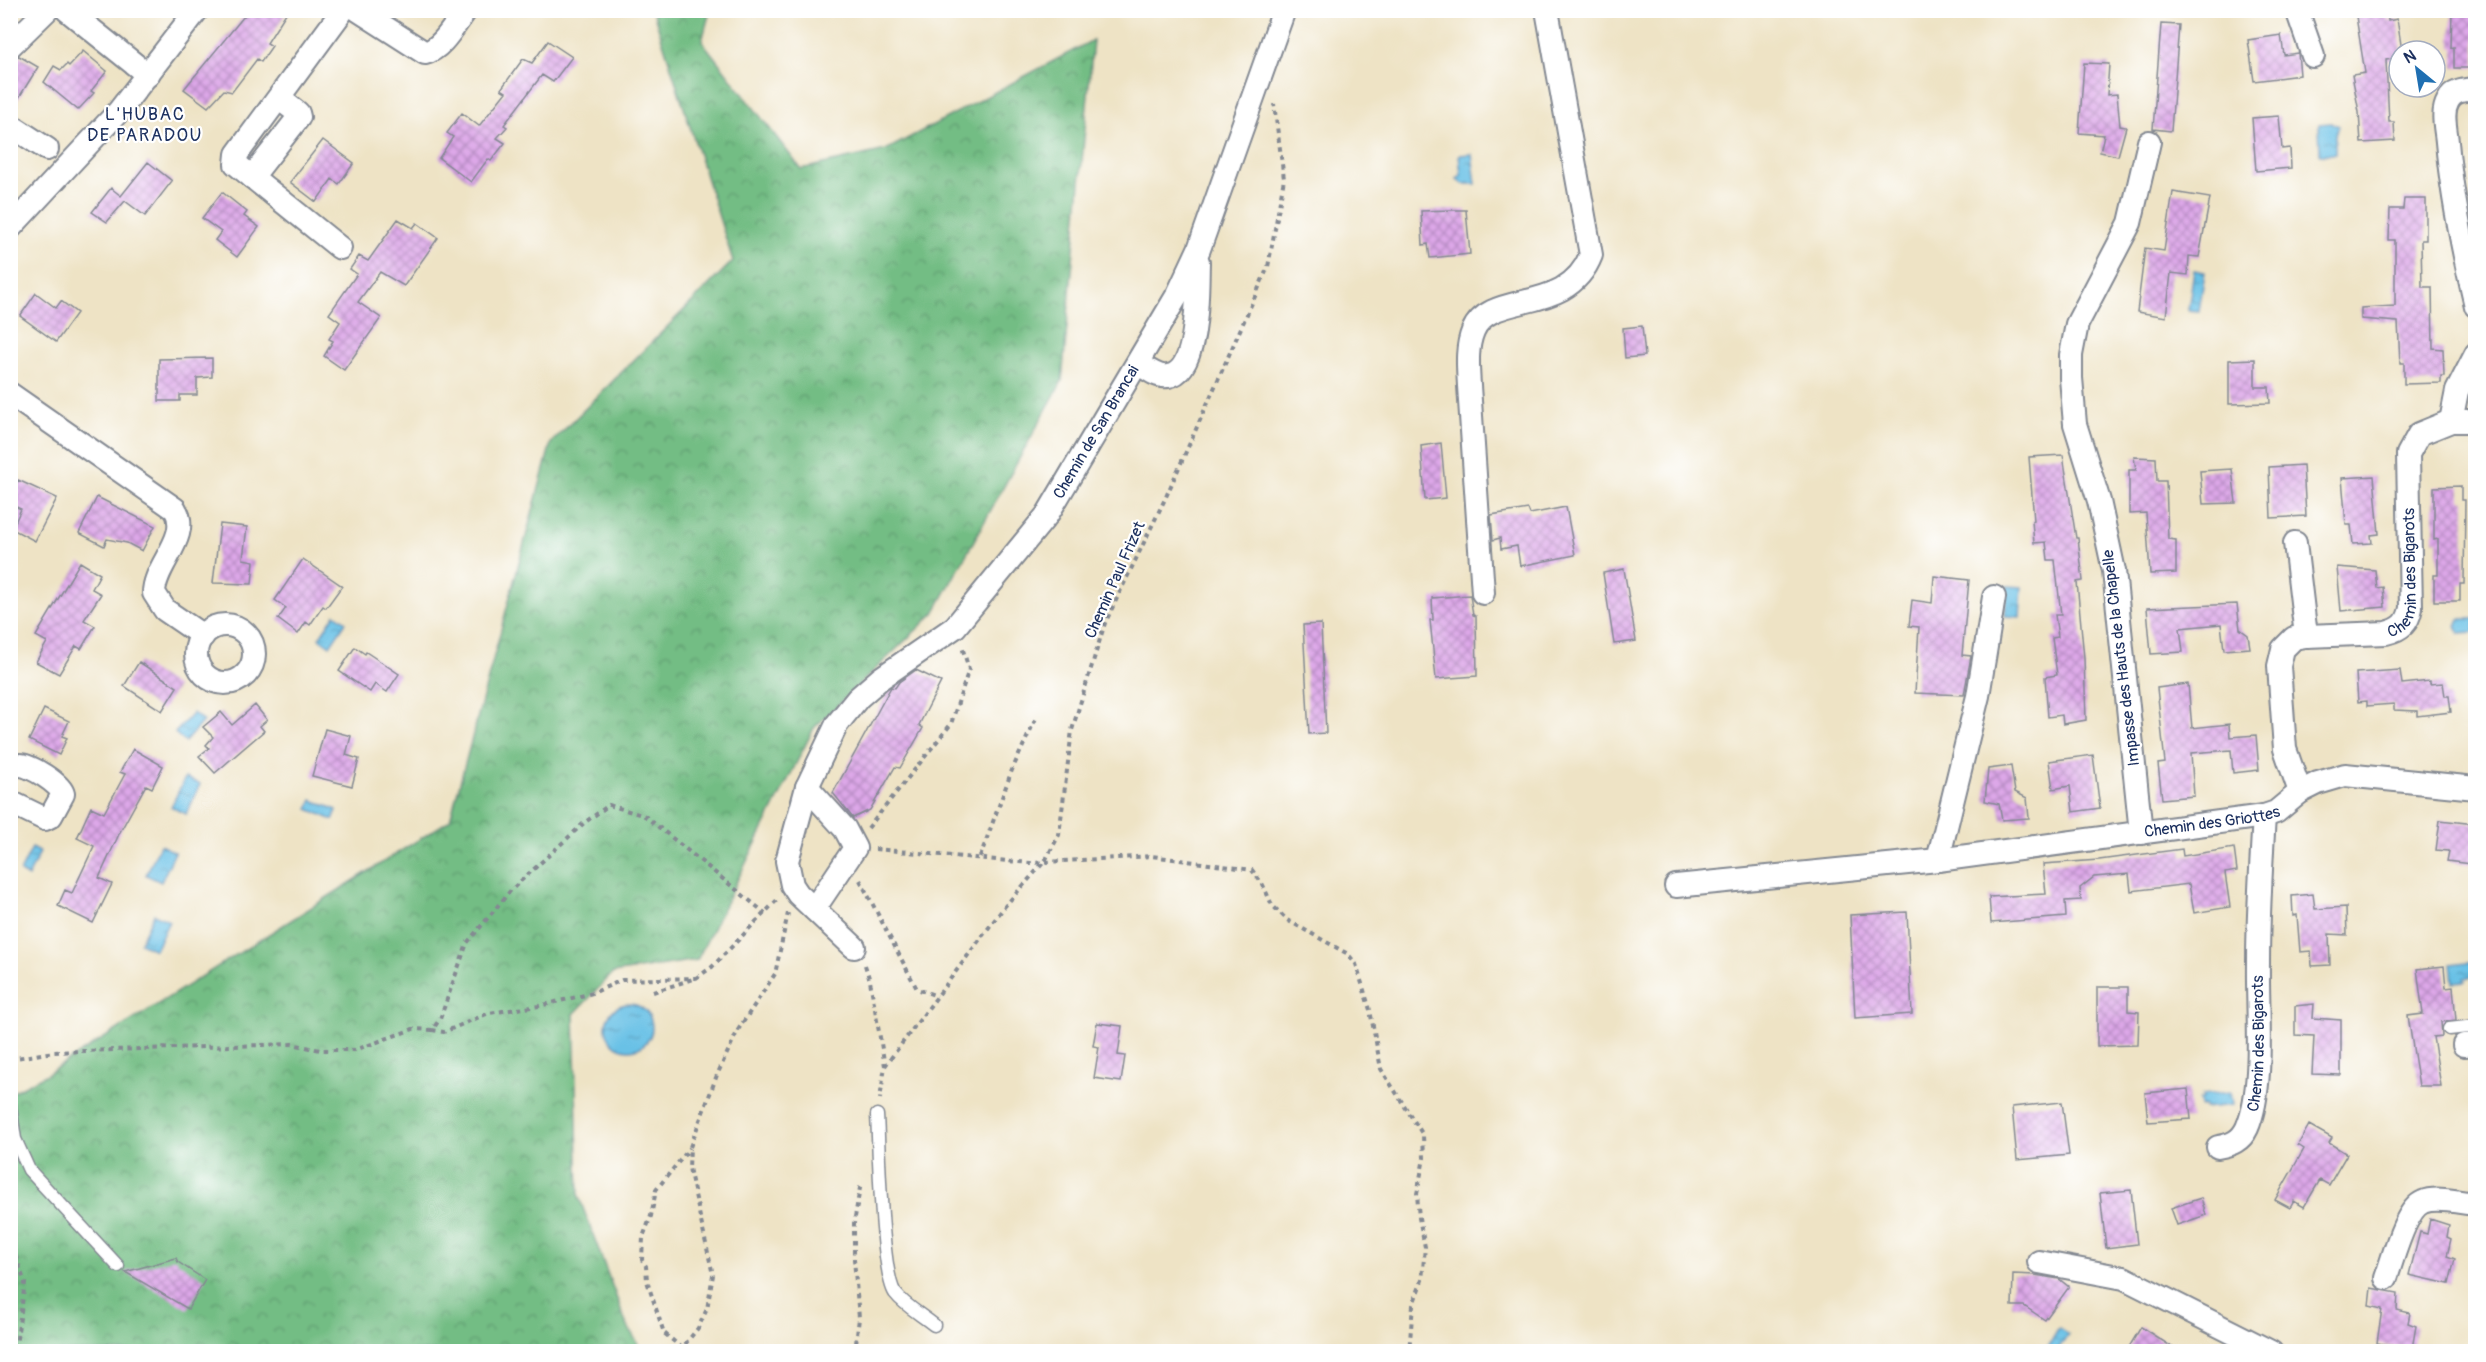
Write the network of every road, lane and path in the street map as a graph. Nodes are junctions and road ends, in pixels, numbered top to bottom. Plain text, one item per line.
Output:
1 (47, 10) edge
2 (67, 10) edge
3 (197, 10) edge
4 (343, 10) edge
5 (358, 10) edge
6 (466, 10) edge
7 (1284, 10) edge
8 (1547, 10) edge
9 (2297, 10) edge
10 (10, 46) edge
11 (2313, 56) dead end
12 (148, 75) junction
13 (2475, 89) edge
14 (1273, 100) dead end
15 (10, 125) edge
16 (2149, 142) dead end
17 (47, 149) dead end
18 (10, 228) edge
19 (340, 248) dead end
20 (1199, 249) junction
21 (2475, 306) edge
22 (2475, 354) edge
23 (1139, 364) junction
24 (10, 394) edge
25 (2451, 421) junction
26 (2475, 421) edge
27 (2295, 543) dead end
28 (1483, 593) dead end
29 (1994, 597) dead end
30 (955, 627) junction
31 (202, 636) dead end
32 (2306, 636) junction
33 (1037, 716) dead end
34 (10, 768) edge
35 (807, 787) junction
36 (2475, 788) edge
37 (2300, 792) junction
38 (10, 802) edge
39 (2264, 816) junction
40 (2141, 833) junction
41 (852, 853) junction
42 (980, 857) junction
43 (1938, 860) junction
44 (1045, 861) junction
45 (792, 885) junction
46 (1676, 886) dead end
47 (814, 909) junction
48 (765, 913) junction
49 (854, 947) dead end
50 (696, 978) junction
51 (653, 992) dead end
52 (937, 996) junction
53 (432, 1030) junction
54 (10, 1059) edge
55 (885, 1066) dead end
56 (10, 1106) edge
57 (878, 1115) dead end
58 (690, 1147) junction
59 (2218, 1147) dead end
60 (2475, 1204) edge
61 (10, 1239) edge
62 (2038, 1262) dead end
63 (118, 1266) dead end
64 (2386, 1278) dead end
65 (934, 1325) dead end
66 (682, 1350) edge
67 (15, 1352) edge
68 (1409, 1352) edge
69 (2271, 1352) edge

1 - 10 street
2 - 12 street
3 - 12 street
4 - 19 street
5 - 6 street
7 - 20 street, Chemin de San Brancai
8 - 28 street
9 - 11 street
12 - 18 street
13 - 21 street
14 - 44 path, Chemin Paul Frizet
15 - 17 street
16 - 40 street, Impasse des Hauts de la Chapelle
20 - 23 street, Chemin de San Brancai
20 - 23 street
22 - 25 street
23 - 30 street, Chemin de San Brancai
24 - 31 street
25 - 26 street
25 - 32 street, Chemin des Bigarots
27 - 32 street
29 - 43 street
30 - 35 street, Chemin de San Brancai
30 - 41 path
32 - 37 street
33 - 42 path
34 - 38 street
35 - 41 street
35 - 45 street, Chemin de San Brancai
36 - 37 street, Chemin des Griottes
37 - 39 street, Chemin des Griottes
39 - 40 street, Chemin des Griottes
39 - 59 street, Chemin des Bigarots
40 - 43 street, Chemin des Griottes
41 - 42 path
41 - 47 street
41 - 52 path
42 - 44 path
43 - 46 street, Chemin des Griottes
44 - 52 path, Chemin Paul Frizet
44 - 68 path
45 - 47 street
45 - 48 path
45 - 58 path
47 - 49 street
48 - 50 path
48 - 53 path
50 - 51 path
50 - 53 path
52 - 55 path, Chemin Paul Frizet
53 - 54 path
56 - 63 lane
57 - 65 lane
58 - 66 path
58 - 66 path
60 - 64 street
61 - 67 path
62 - 69 street

